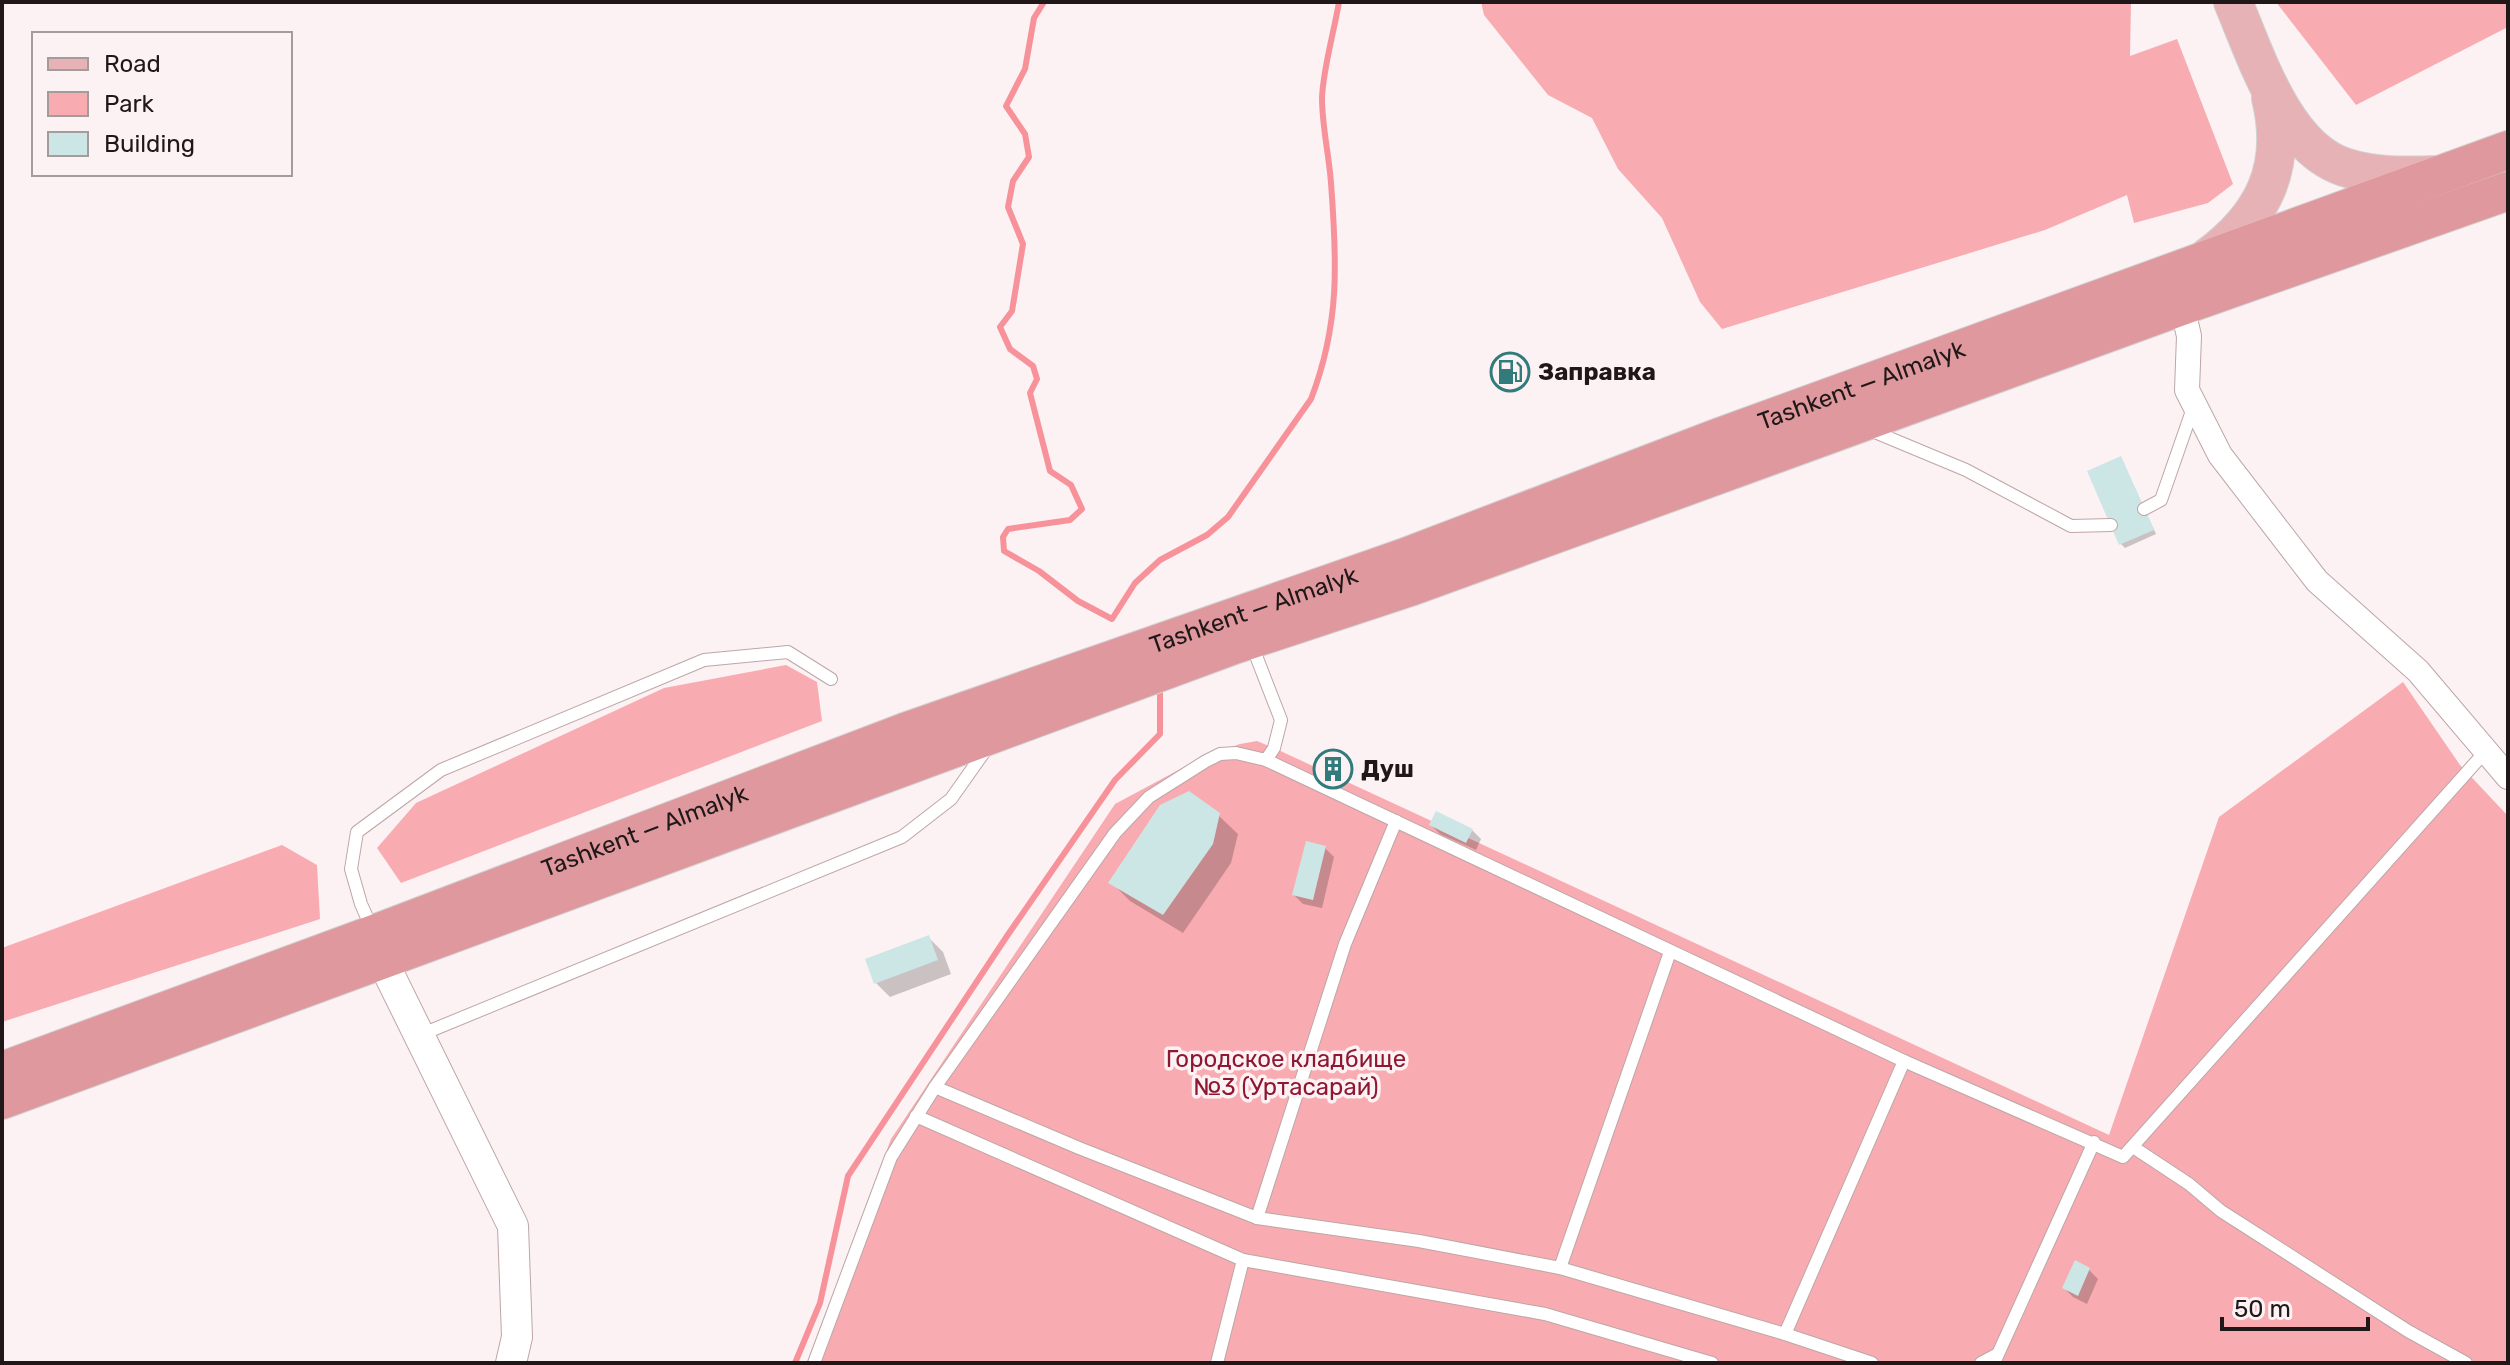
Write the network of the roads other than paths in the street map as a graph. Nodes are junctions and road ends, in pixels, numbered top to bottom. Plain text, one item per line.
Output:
1 (2233, 2) edge
2 (2268, 84) junction
3 (2508, 150) edge
4 (2437, 175) junction
5 (2508, 191) edge
6 (2203, 261) junction
7 (2182, 306) junction
8 (2194, 405) junction
9 (1856, 424) junction
10 (2144, 509) dead end
11 (2111, 525) dead end
12 (1250, 640) junction
13 (831, 679) dead end
14 (998, 732) junction
15 (2485, 752) junction
16 (1266, 760) junction
17 (2508, 777) edge
18 (1396, 821) junction
19 (378, 947) junction
20 (1670, 952) junction
21 (417, 1036) junction
22 (1904, 1061) junction
23 (2, 1071) edge
24 (935, 1087) junction
25 (2, 1100) edge
26 (916, 1116) junction
27 (2094, 1142) junction
28 (2133, 1147) junction
29 (1257, 1218) junction
30 (1243, 1260) junction
31 (1560, 1268) junction
32 (1785, 1334) junction
33 (1995, 1359) edge
34 (511, 1363) edge
35 (814, 1363) edge
36 (1217, 1363) edge
37 (1712, 1363) edge
38 (1872, 1363) edge
39 (1981, 1363) edge
40 (2466, 1363) edge

1 - 2 main road
2 - 4 main road
2 - 6 main road
3 - 4 highway, Tashkent — Almalyk
4 - 6 highway, Tashkent — Almalyk
5 - 7 highway, Tashkent — Almalyk
6 - 19 highway, Tashkent — Almalyk
7 - 8 street
7 - 9 highway, Tashkent — Almalyk
8 - 10 lane
8 - 15 street
9 - 11 lane
9 - 12 highway, Tashkent — Almalyk
12 - 14 highway, Tashkent — Almalyk
12 - 16 lane
13 - 19 lane
14 - 19 highway, Tashkent — Almalyk
14 - 21 lane
15 - 17 street
15 - 28 lane
16 - 18 lane
16 - 24 lane
18 - 20 lane
18 - 29 lane
19 - 21 street
19 - 23 highway, Tashkent — Almalyk
19 - 25 highway, Tashkent — Almalyk
20 - 22 lane
20 - 31 lane
21 - 34 street
22 - 27 lane
22 - 32 lane
24 - 26 lane
24 - 29 lane
26 - 30 lane
26 - 35 lane
27 - 28 lane
27 - 33 lane
28 - 40 lane
29 - 31 lane
30 - 36 lane
30 - 37 lane
31 - 32 lane
32 - 38 lane
33 - 39 lane

